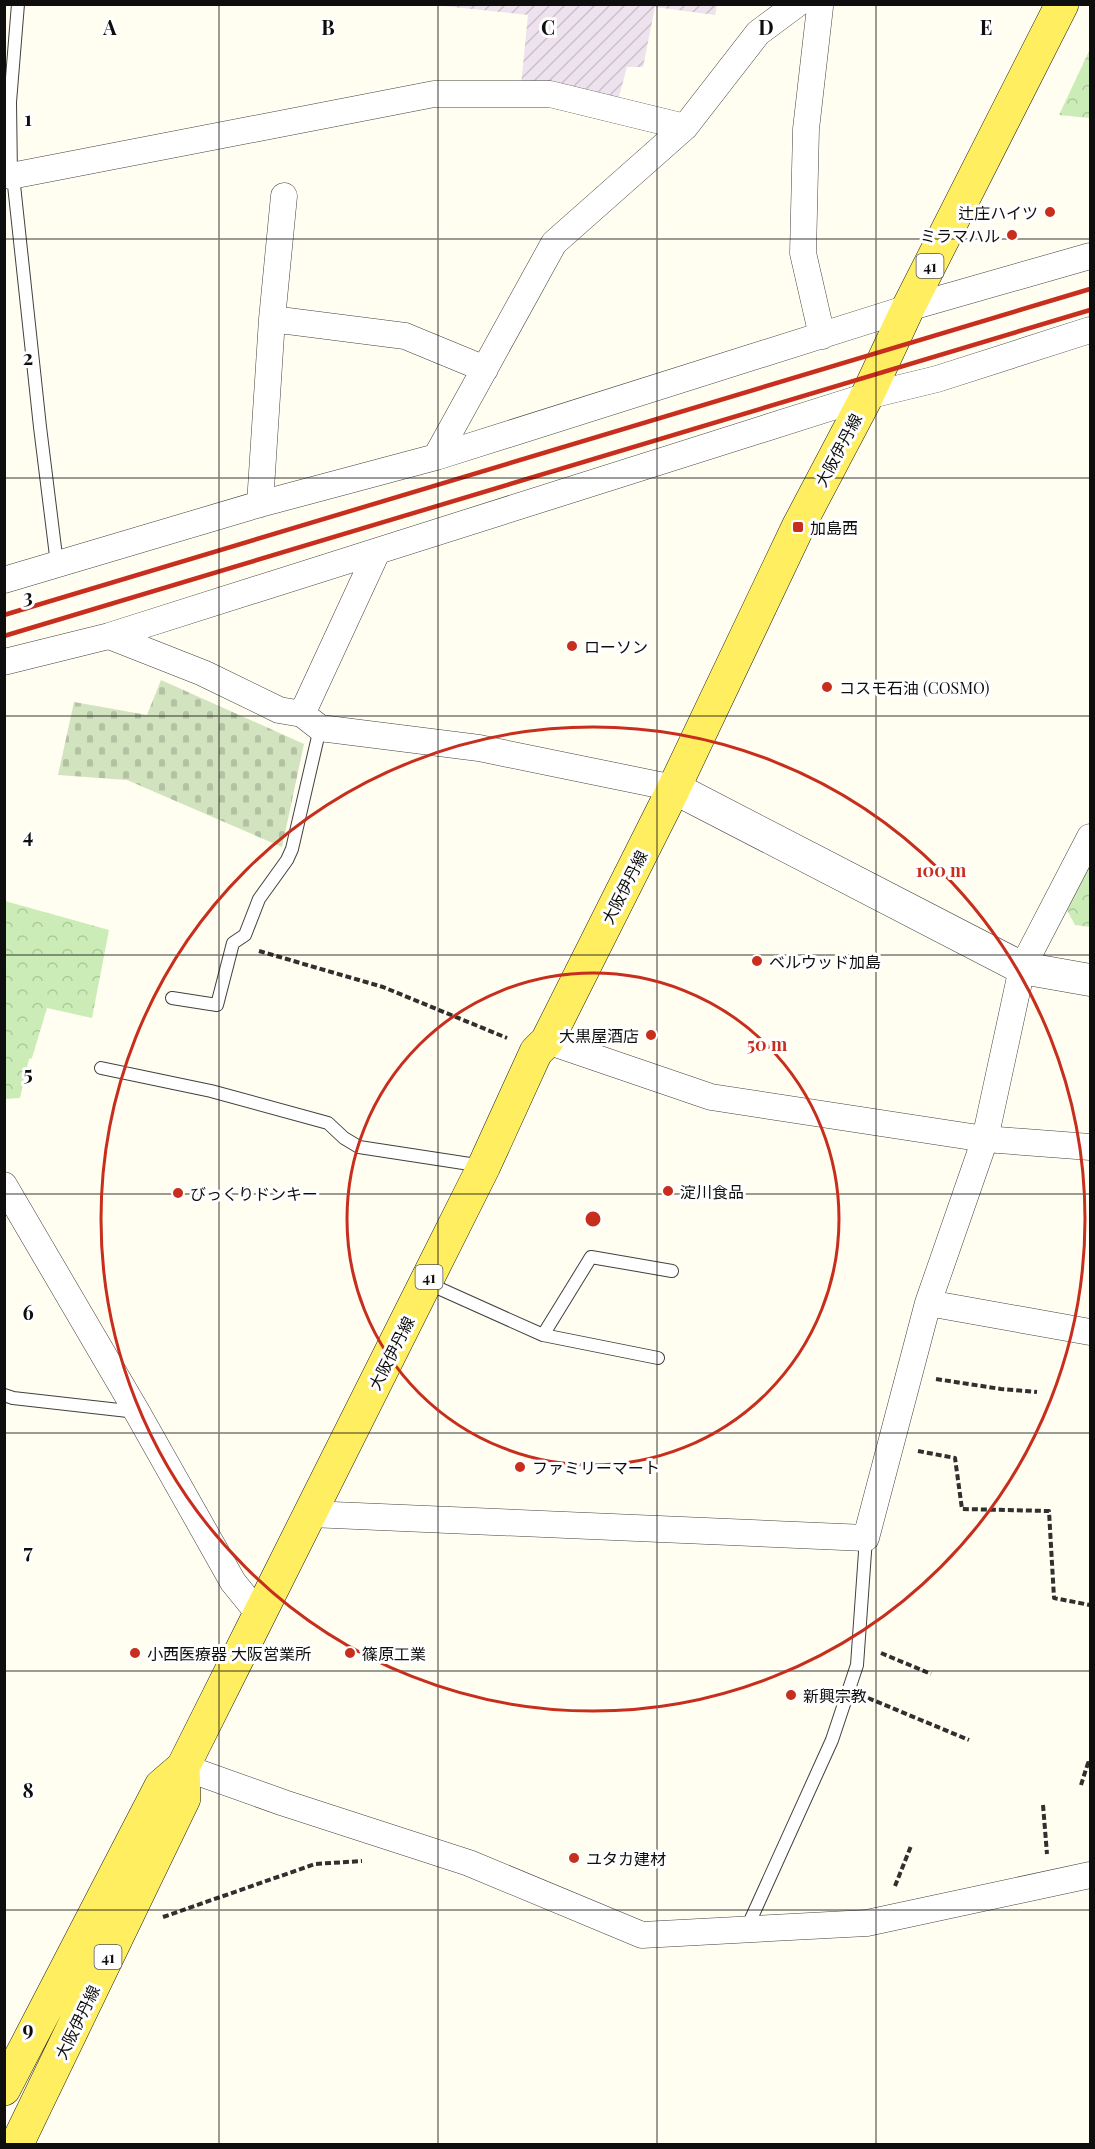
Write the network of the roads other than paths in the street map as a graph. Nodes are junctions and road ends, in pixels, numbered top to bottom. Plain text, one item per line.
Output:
1 (18, 4) edge
2 (797, 4) edge
3 (818, 4) edge
4 (1062, 4) edge
5 (684, 127) junction
6 (10, 183) edge
7 (284, 196) dead end
8 (1090, 256) edge
9 (908, 308) junction
10 (273, 319) junction
11 (1090, 330) edge
12 (822, 336) junction
13 (484, 369) junction
14 (867, 396) junction
15 (436, 457) junction
16 (260, 504) junction
17 (376, 552) junction
18 (57, 564) junction
19 (4, 580) edge
20 (109, 636) junction
21 (4, 662) edge
22 (311, 721) junction
23 (674, 788) junction
24 (1090, 837) edge
25 (1023, 968) junction
26 (1090, 980) edge
27 (172, 998) dead end
28 (542, 1046) junction
29 (101, 1068) dead end
30 (985, 1138) junction
31 (1090, 1147) edge
32 (484, 1166) junction
33 (4, 1185) edge
34 (672, 1271) dead end
35 (426, 1282) junction
36 (928, 1303) junction
37 (1090, 1332) edge
38 (543, 1335) junction
39 (658, 1358) dead end
40 (4, 1395) edge
41 (137, 1412) junction
42 (310, 1514) junction
43 (866, 1538) junction
44 (259, 1614) junction
45 (183, 1767) junction
46 (1090, 1875) edge
47 (746, 1930) junction
48 (4, 2089) edge
49 (17, 2145) edge

1 - 6 lane
2 - 5 street
3 - 12 street
4 - 9 main road, 大阪伊丹線 / 41
5 - 6 street
5 - 13 street
6 - 18 lane
7 - 10 street
8 - 9 street
9 - 12 street
9 - 14 main road, 大阪伊丹線 / 41
10 - 13 street
10 - 16 street
11 - 14 street
12 - 15 street
13 - 15 street
14 - 17 street
14 - 23 main road, 大阪伊丹線 / 41
15 - 16 street
16 - 18 street
17 - 20 street
17 - 22 street
18 - 19 street
20 - 21 street
20 - 22 street
22 - 23 street
22 - 27 lane
23 - 25 street
23 - 28 main road, 大阪伊丹線 / 41
24 - 25 street
25 - 26 street
25 - 30 street
28 - 30 street
28 - 32 main road, 大阪伊丹線 / 41
29 - 32 lane
30 - 31 street
30 - 36 street
32 - 35 main road, 大阪伊丹線 / 41
33 - 41 street
34 - 38 lane
35 - 38 lane
35 - 42 main road, 大阪伊丹線 / 41
36 - 37 street
36 - 43 street
38 - 39 lane
40 - 41 lane
41 - 44 street
42 - 43 street
42 - 44 main road, 大阪伊丹線 / 41
43 - 47 lane
44 - 45 main road, 大阪伊丹線 / 41
45 - 47 street
45 - 48 main road, 大阪伊丹線 / 41
45 - 49 main road, 大阪伊丹線 / 41
46 - 47 street

